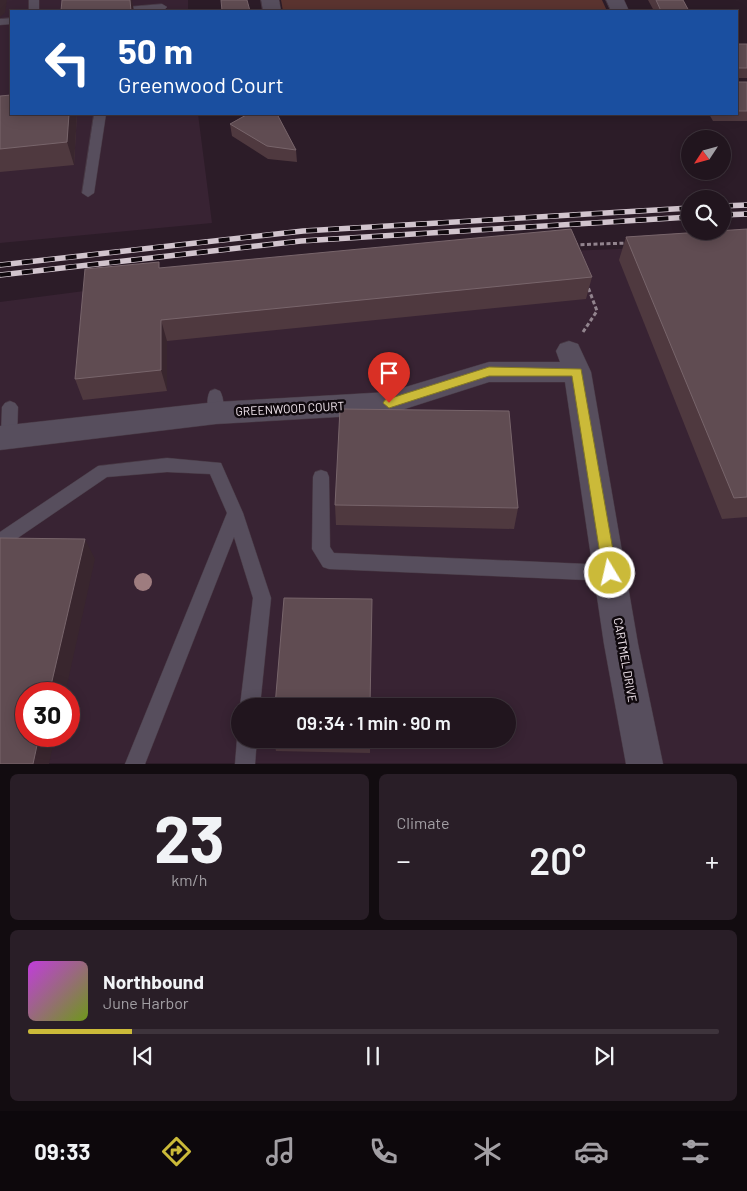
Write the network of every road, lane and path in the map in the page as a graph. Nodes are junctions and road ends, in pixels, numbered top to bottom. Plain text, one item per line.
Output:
1 (162, 6) edge
2 (124, 10) edge
3 (100, 115) edge
4 (88, 193) dead end
5 (629, 243) edge
6 (574, 254) edge
7 (587, 287) edge
8 (573, 361) junction
9 (10, 407) dead end
10 (4, 437) edge
11 (321, 477) dead end
12 (235, 513) junction
13 (0, 541) edge
14 (610, 573) junction
15 (251, 698) edge
16 (246, 748) edge
17 (135, 764) edge
18 (244, 764) edge
19 (645, 764) edge

1 - 2 lane
3 - 4 lane
5 - 6 path
7 - 8 path
8 - 10 street, GREENWOOD COURT
8 - 14 street, CARTMEL DRIVE
9 - 10 lane
11 - 14 lane
12 - 13 lane
12 - 15 lane
12 - 17 lane
14 - 19 street, CARTMEL DRIVE
16 - 18 lane

